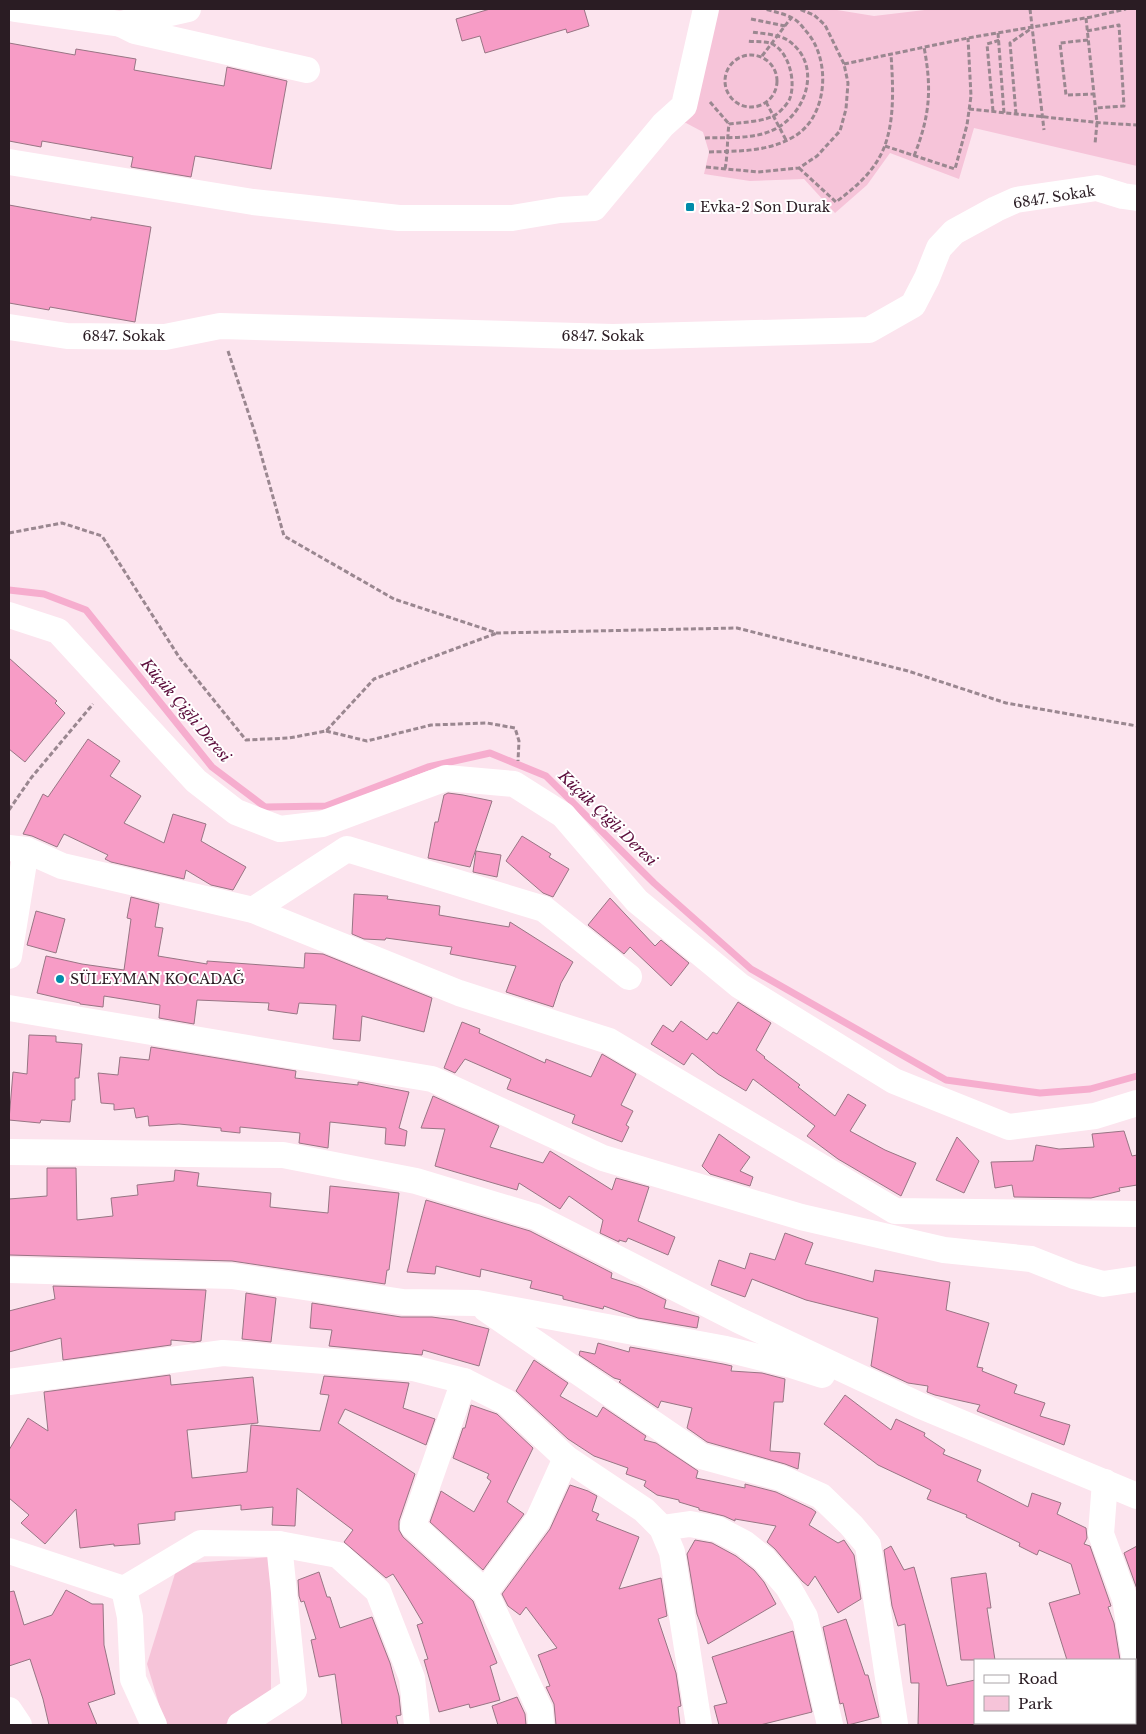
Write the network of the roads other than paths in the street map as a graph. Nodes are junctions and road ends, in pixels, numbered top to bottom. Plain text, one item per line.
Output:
1 (15, 9) edge
2 (188, 9) edge
3 (706, 9) edge
4 (121, 24) junction
5 (307, 70) dead end
6 (9, 162) edge
7 (1137, 198) edge
8 (9, 327) edge
9 (9, 615) edge
10 (17, 849) edge
11 (253, 910) junction
12 (9, 956) edge
13 (629, 977) dead end
14 (9, 1008) edge
15 (1137, 1103) edge
16 (9, 1152) edge
17 (1137, 1214) edge
18 (9, 1270) edge
19 (1137, 1279) edge
20 (477, 1304) junction
21 (464, 1381) junction
22 (9, 1382) edge
23 (921, 1406) junction
24 (566, 1458) junction
25 (1105, 1482) junction
26 (1137, 1496) edge
27 (662, 1528) junction
28 (279, 1544) junction
29 (9, 1551) edge
30 (124, 1589) junction
31 (485, 1592) junction
32 (1135, 1659) edge
33 (9, 1710) edge
34 (19, 1725) edge
35 (154, 1725) edge
36 (240, 1725) edge
37 (416, 1725) edge
38 (540, 1725) edge
39 (699, 1725) edge
40 (830, 1725) edge
41 (893, 1725) edge

1 - 4 street
2 - 4 street
3 - 6 street
4 - 5 street
7 - 8 street, 6847. Sokak
9 - 15 street
10 - 11 street
10 - 12 street
11 - 13 street
11 - 17 street
14 - 19 street
16 - 23 street
18 - 20 street
20 - 23 street
20 - 41 street
21 - 22 street
21 - 24 street
21 - 31 street
23 - 25 street
24 - 27 street
24 - 31 street
25 - 26 street
25 - 32 street
27 - 39 street
27 - 40 street
28 - 30 street
28 - 36 street
28 - 37 street
29 - 30 street
30 - 35 street
31 - 38 street
33 - 34 street

